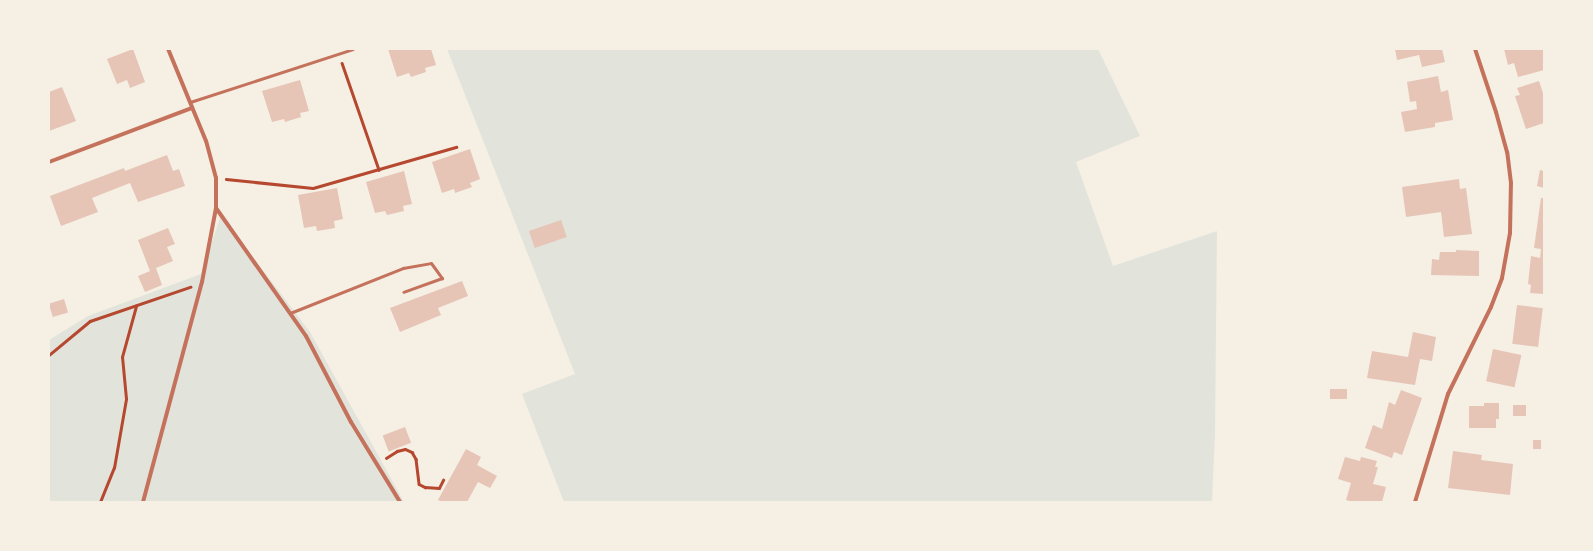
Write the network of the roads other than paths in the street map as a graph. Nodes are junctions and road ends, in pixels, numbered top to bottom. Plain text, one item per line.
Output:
1 (168, 49) edge
2 (353, 49) edge
3 (1475, 49) edge
4 (190, 102) junction
5 (192, 108) junction
6 (49, 162) edge
7 (216, 208) junction
8 (403, 292) dead end
9 (290, 313) junction
10 (143, 502) edge
11 (400, 502) edge
12 (1415, 502) edge

1 - 4 street
2 - 4 lane
3 - 12 street
4 - 5 street
5 - 6 street
5 - 7 street
7 - 9 street
7 - 10 street
8 - 9 lane
9 - 11 street

